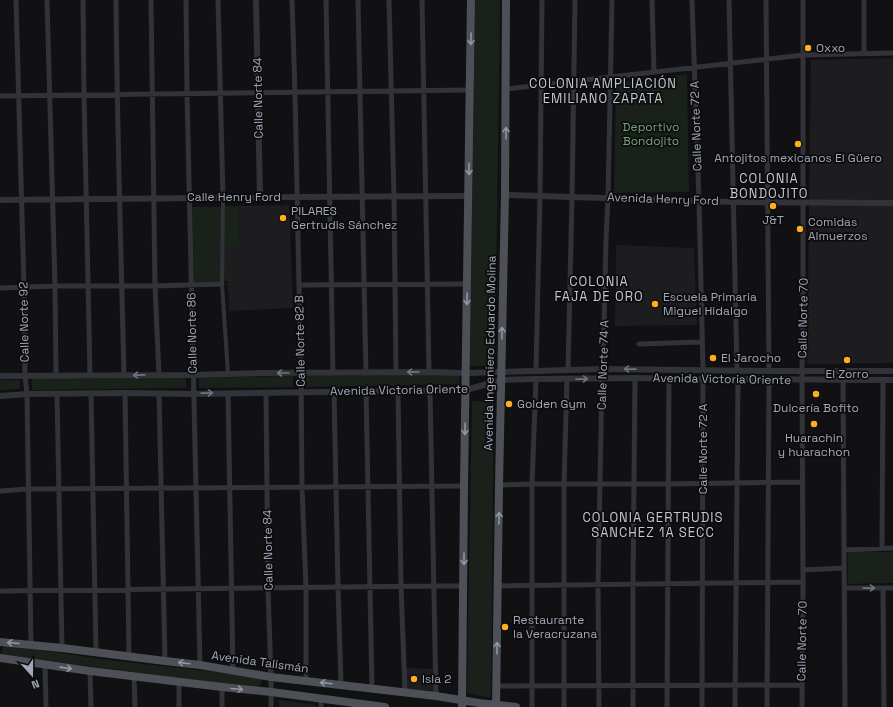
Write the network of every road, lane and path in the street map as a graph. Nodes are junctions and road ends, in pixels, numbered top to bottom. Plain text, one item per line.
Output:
1 (16, 0) edge
2 (47, 0) edge
3 (83, 0) edge
4 (116, 0) edge
5 (151, 0) edge
6 (186, 0) edge
7 (218, 0) edge
8 (256, 0) edge
9 (292, 0) edge
10 (326, 0) edge
11 (358, 0) edge
12 (389, 0) edge
13 (422, 0) edge
14 (471, 0) edge
15 (506, 0) edge
16 (542, 0) edge
17 (574, 0) edge
18 (612, 0) edge
19 (652, 0) edge
20 (692, 0) edge
21 (729, 0) edge
22 (766, 0) edge
23 (803, 0) edge
24 (864, 0) edge
25 (893, 53) edge
26 (803, 54) junction
27 (864, 54) junction
28 (767, 59) junction
29 (731, 63) junction
30 (694, 67) junction
31 (654, 72) junction
32 (611, 76) junction
33 (574, 81) junction
34 (540, 85) junction
35 (506, 89) junction
36 (423, 90) junction
37 (470, 90) junction
38 (392, 91) junction
39 (257, 92) junction
40 (295, 92) junction
41 (328, 92) junction
42 (360, 92) junction
43 (187, 93) junction
44 (221, 93) junction
45 (49, 94) junction
46 (117, 94) junction
47 (152, 94) junction
48 (18, 95) junction
49 (84, 95) junction
50 (0, 96) edge
51 (505, 195) junction
52 (394, 196) junction
53 (425, 196) junction
54 (469, 196) junction
55 (540, 196) junction
56 (223, 197) junction
57 (260, 197) junction
58 (297, 197) junction
59 (330, 197) junction
60 (362, 197) junction
61 (572, 197) junction
62 (154, 198) junction
63 (189, 198) junction
64 (608, 198) junction
65 (21, 199) junction
66 (52, 199) junction
67 (86, 199) junction
68 (120, 199) junction
69 (0, 200) edge
70 (699, 200) junction
71 (733, 202) junction
72 (768, 202) junction
73 (803, 203) junction
74 (893, 203) edge
75 (222, 284) junction
76 (331, 284) junction
77 (395, 284) junction
78 (427, 284) junction
79 (467, 284) junction
80 (191, 285) junction
81 (299, 285) junction
82 (363, 285) junction
83 (55, 286) junction
84 (88, 286) junction
85 (122, 286) junction
86 (155, 286) junction
87 (0, 288) edge
88 (24, 288) junction
89 (702, 342) junction
90 (639, 344) dead end
91 (603, 369) junction
92 (536, 370) junction
93 (568, 370) junction
94 (703, 370) junction
95 (737, 370) junction
96 (802, 370) junction
97 (769, 371) junction
98 (893, 371) edge
99 (396, 372) junction
100 (429, 372) junction
101 (501, 372) junction
102 (302, 373) junction
103 (332, 373) junction
104 (366, 373) junction
105 (466, 373) junction
106 (228, 374) junction
107 (90, 375) junction
108 (159, 375) junction
109 (193, 375) junction
110 (0, 376) edge
111 (25, 376) junction
112 (56, 376) junction
113 (124, 376) junction
114 (602, 378) junction
115 (635, 378) junction
116 (567, 379) junction
117 (669, 379) junction
118 (703, 379) junction
119 (738, 379) junction
120 (769, 379) junction
121 (843, 379) junction
122 (501, 380) junction
123 (536, 380) junction
124 (802, 380) junction
125 (883, 380) junction
126 (893, 380) edge
127 (466, 390) junction
128 (366, 391) junction
129 (398, 391) junction
130 (430, 391) junction
131 (266, 392) junction
132 (302, 392) junction
133 (334, 392) junction
134 (91, 393) junction
135 (125, 393) junction
136 (159, 393) junction
137 (228, 393) junction
138 (27, 394) junction
139 (57, 394) junction
140 (193, 394) junction
141 (0, 396) edge
142 (803, 482) junction
143 (703, 483) junction
144 (737, 483) junction
145 (768, 483) junction
146 (532, 484) junction
147 (564, 484) junction
148 (600, 484) junction
149 (634, 484) junction
150 (668, 484) junction
151 (499, 485) junction
152 (432, 486) junction
153 (464, 486) junction
154 (336, 487) junction
155 (368, 487) junction
156 (400, 487) junction
157 (161, 488) junction
158 (196, 488) junction
159 (229, 488) junction
160 (267, 488) junction
161 (302, 488) junction
162 (28, 489) junction
163 (58, 489) junction
164 (93, 489) junction
165 (127, 489) junction
166 (0, 490) edge
167 (882, 548) junction
168 (893, 548) edge
169 (844, 550) junction
170 (844, 568) junction
171 (803, 570) junction
172 (803, 582) junction
173 (736, 583) junction
174 (769, 583) junction
175 (633, 584) junction
176 (668, 584) junction
177 (703, 584) junction
178 (533, 585) junction
179 (565, 585) junction
180 (598, 585) junction
181 (402, 586) junction
182 (434, 586) junction
183 (463, 586) junction
184 (498, 586) junction
185 (306, 587) junction
186 (338, 587) junction
187 (370, 587) junction
188 (163, 588) junction
189 (198, 588) junction
190 (231, 588) junction
191 (268, 588) junction
192 (844, 588) junction
193 (883, 588) junction
194 (893, 588) edge
195 (129, 589) junction
196 (61, 590) junction
197 (95, 590) junction
198 (0, 591) edge
199 (30, 591) junction
200 (0, 642) edge
201 (31, 645) junction
202 (62, 648) junction
203 (96, 652) junction
204 (129, 656) junction
205 (0, 658) edge
206 (164, 661) junction
207 (45, 665) junction
208 (200, 665) junction
209 (90, 671) junction
210 (233, 671) junction
211 (134, 676) junction
212 (271, 677) junction
213 (306, 681) junction
214 (179, 682) junction
215 (768, 684) junction
216 (341, 685) junction
217 (667, 685) junction
218 (702, 685) junction
219 (735, 685) junction
220 (802, 685) junction
221 (496, 686) junction
222 (532, 686) junction
223 (564, 686) junction
224 (599, 686) junction
225 (633, 686) junction
226 (222, 687) junction
227 (372, 689) junction
228 (271, 692) junction
229 (405, 693) junction
230 (436, 696) junction
231 (321, 703) edge
232 (462, 704) edge
233 (479, 705) edge
234 (364, 706) edge
235 (496, 706) edge
236 (46, 707) edge
237 (91, 707) edge
238 (135, 707) edge
239 (179, 707) edge
240 (222, 707) edge
241 (271, 707) edge
242 (385, 707) edge
243 (516, 707) edge
244 (532, 707) edge
245 (564, 707) edge
246 (599, 707) edge
247 (633, 707) edge
248 (667, 707) edge
249 (702, 707) edge
250 (735, 707) edge
251 (767, 707) edge
252 (802, 707) edge
253 (845, 707) edge
254 (884, 707) edge

1 - 48 street, Calle Norte 92
2 - 45 street
3 - 49 street
4 - 46 street
5 - 47 street
6 - 43 street, Calle Norte 86
7 - 44 street
8 - 39 street, Calle Norte 84
9 - 40 street, Calle Norte 82 B
10 - 41 street
11 - 42 street
12 - 38 street
13 - 36 street
14 -> 37 main road, Avenida Ingeniero Eduardo Molina
15 - 35 main road, Avenida Ingeniero Eduardo Molina
16 - 34 street
17 - 33 street
18 - 32 street, Calle Norte 74 A
19 - 31 street
20 - 30 street, Calle Norte 72 A
21 - 29 street
22 - 28 street
23 - 26 street, Calle Norte 70
24 - 27 street
25 - 27 street
26 - 27 street
26 - 28 street
26 - 73 street, Calle Norte 70
28 - 29 street
28 - 72 street
29 - 30 street
29 - 71 street
30 - 31 street
30 - 70 street, Calle Norte 72 A
31 - 32 street
32 - 33 street
32 - 64 street, Calle Norte 74 A
33 - 34 street
33 - 61 street
34 - 35 street
34 - 55 street
51 -> 35 main road, Avenida Ingeniero Eduardo Molina
36 - 37 street
36 - 38 street
36 - 53 street
37 -> 54 main road, Avenida Ingeniero Eduardo Molina
38 - 42 street
38 - 52 street
39 - 40 street
39 - 44 street
39 - 57 street, Calle Norte 84
40 - 41 street
40 - 58 street, Calle Norte 82 B
41 - 42 street
41 - 59 street
42 - 60 street
43 - 44 street
43 - 47 street
43 - 63 street, Calle Norte 86
44 - 56 street
45 - 48 street
45 - 49 street
45 - 66 street
46 - 47 street
46 - 49 street
46 - 68 street
47 - 62 street
48 - 50 street
48 - 65 street, Calle Norte 92
49 - 67 street
51 - 55 street, Avenida Henry Ford
101 -> 51 main road, Avenida Ingeniero Eduardo Molina
52 - 53 street, Calle Henry Ford
52 - 60 street, Calle Henry Ford
52 - 77 street
53 - 54 street, Calle Henry Ford
53 - 78 street
54 - 79 main road, Avenida Ingeniero Eduardo Molina
55 - 61 street, Avenida Henry Ford
55 - 92 street
56 - 57 street, Calle Henry Ford
56 - 63 street, Calle Henry Ford
56 - 75 street
57 - 58 street, Calle Henry Ford
58 - 59 street, Calle Henry Ford
58 - 81 street, Calle Norte 82 B
59 - 60 street, Calle Henry Ford
59 - 76 street
60 - 82 street
61 - 64 street, Avenida Henry Ford
61 - 93 street
62 - 63 street, Calle Henry Ford
62 - 68 street, Calle Henry Ford
62 - 86 street
63 - 80 street, Calle Norte 86
64 - 70 street, Avenida Henry Ford
64 - 91 street, Calle Norte 74 A
65 - 66 street, Calle Henry Ford
65 - 69 street, Calle Henry Ford
65 - 88 street, Calle Norte 92
66 - 67 street, Calle Henry Ford
66 - 83 street
67 - 68 street, Calle Henry Ford
67 - 84 street
68 - 85 street
70 - 71 street, Avenida Henry Ford
70 - 89 street, Calle Norte 72 A
71 - 72 street, Avenida Henry Ford
71 - 95 street
72 - 73 street, Avenida Henry Ford
72 - 97 street
73 - 74 street, Avenida Henry Ford
73 - 96 street, Calle Norte 70
75 - 80 street
75 - 106 street
76 - 81 street
76 - 82 street
76 - 103 street
77 - 78 street
77 - 82 street
77 - 99 street
78 - 79 street
78 - 100 street
79 -> 105 main road, Avenida Ingeniero Eduardo Molina
80 - 86 street
80 - 109 street, Calle Norte 86
81 - 102 street, Calle Norte 82 B
82 - 104 street
83 - 84 street
83 - 88 street
83 - 112 street
84 - 85 street
84 - 107 street
85 - 86 street
85 - 113 street
86 - 108 street
87 - 88 street
88 - 111 street, Calle Norte 92
89 - 90 street
89 - 94 street, Calle Norte 72 A
91 - 93 street, Avenida Victoria Oriente
94 -> 91 street, Avenida Victoria Oriente
91 - 114 street, Calle Norte 74 A
92 - 93 street, Avenida Victoria Oriente
92 - 101 street, Avenida Victoria Oriente
94 - 95 street, Avenida Victoria Oriente
94 - 118 street, Calle Norte 72 A
95 - 97 street, Avenida Victoria Oriente
96 - 97 street, Avenida Victoria Oriente
96 - 98 street, Avenida Victoria Oriente
96 - 124 street, Calle Norte 70
100 -> 99 street, Avenida Victoria Oriente
99 - 104 street, Avenida Victoria Oriente
100 - 105 street, Avenida Victoria Oriente
101 - 105 street, Avenida Victoria Oriente
101 - 122 main road, Avenida Ingeniero Eduardo Molina
102 - 103 street, Avenida Victoria Oriente
102 -> 106 street, Avenida Victoria Oriente
102 - 132 street, Calle Norte 82 B
103 - 104 street, Avenida Victoria Oriente
105 - 127 main road, Avenida Ingeniero Eduardo Molina
106 - 109 street, Avenida Victoria Oriente
107 - 112 street, Avenida Victoria Oriente
107 - 113 street, Avenida Victoria Oriente
108 - 109 street, Avenida Victoria Oriente
108 -> 113 street, Avenida Victoria Oriente
109 - 140 street, Calle Norte 86
110 - 111 street, Avenida Victoria Oriente
111 - 112 street, Avenida Victoria Oriente
111 - 138 street, Calle Norte 92
114 - 115 street, Avenida Victoria Oriente
116 -> 114 street, Avenida Victoria Oriente
114 - 148 street, Calle Norte 74 A
115 - 117 street, Avenida Victoria Oriente
115 - 149 street
116 - 123 street, Avenida Victoria Oriente
116 - 147 street
117 - 118 street, Avenida Victoria Oriente
117 - 150 street
118 - 119 street, Avenida Victoria Oriente
118 - 143 street, Calle Norte 72 A
119 - 120 street, Avenida Victoria Oriente
119 - 144 street
120 - 124 street, Avenida Victoria Oriente
120 - 145 street
121 - 124 street, Avenida Victoria Oriente
121 - 125 street, Avenida Victoria Oriente
121 - 169 street
122 - 123 street, Avenida Victoria Oriente
122 - 127 street, Avenida Victoria Oriente
122 - 151 main road, Avenida Ingeniero Eduardo Molina
123 - 146 street
124 - 142 street, Calle Norte 70
125 - 126 street, Avenida Victoria Oriente
125 - 167 street
127 - 130 street, Avenida Victoria Oriente
127 -> 153 main road, Avenida Ingeniero Eduardo Molina
128 - 129 street, Avenida Victoria Oriente
128 - 133 street, Avenida Victoria Oriente
128 - 155 street
129 - 130 street, Avenida Victoria Oriente
129 - 156 street
130 - 152 street
131 - 132 street, Avenida Victoria Oriente
131 - 137 street, Avenida Victoria Oriente
131 - 160 street, Calle Norte 84
132 - 133 street, Avenida Victoria Oriente
132 - 161 street, Calle Norte 82 B
133 - 154 street
134 - 135 street, Avenida Victoria Oriente
134 - 139 street, Avenida Victoria Oriente
134 - 164 street
135 - 136 street, Avenida Victoria Oriente
135 - 165 street
136 - 140 street, Avenida Victoria Oriente
136 - 157 street
140 -> 137 street, Avenida Victoria Oriente
137 - 159 street
138 - 139 street, Avenida Victoria Oriente
138 - 141 street, Avenida Victoria Oriente
138 - 162 street, Calle Norte 92
139 - 163 street
140 - 158 street, Calle Norte 86
142 - 145 street
142 - 171 street, Calle Norte 70
143 - 144 street
143 - 150 street
143 - 177 street, Calle Norte 72 A
144 - 145 street
144 - 173 street
145 - 174 street
146 - 147 street
146 - 151 street
146 - 178 street
147 - 148 street
147 - 179 street
148 - 149 street
148 - 180 street, Calle Norte 74 A
149 - 150 street
149 - 175 street
150 - 176 street
184 -> 151 main road, Avenida Ingeniero Eduardo Molina
152 - 153 street
152 - 156 street
152 - 182 street
153 -> 183 main road, Avenida Ingeniero Eduardo Molina
154 - 155 street
154 - 161 street
154 - 186 street
155 - 156 street
155 - 187 street
156 - 181 street
157 - 158 street
157 - 165 street
157 - 188 street
158 - 159 street
158 - 189 street, Calle Norte 86
159 - 160 street
159 - 190 street
160 - 161 street
160 - 191 street, Calle Norte 84
161 - 185 street, Calle Norte 82 B
162 - 163 street
162 - 166 street
162 - 199 street, Calle Norte 92
163 - 164 street
163 - 196 street
164 - 165 street
164 - 197 street
165 - 195 street
167 - 168 street
167 - 169 street
169 - 170 street
170 - 171 street
170 - 192 street
171 - 172 street, Calle Norte 70
172 - 174 street
172 - 220 street, Calle Norte 70
173 - 174 street
173 - 177 street
173 - 219 street
174 - 215 street
175 - 176 street
175 - 180 street
175 - 225 street
176 - 177 street
176 - 217 street
177 - 218 street, Calle Norte 72 A
178 - 179 street
178 - 184 street
178 - 222 street
179 - 180 street
179 - 223 street
180 - 224 street, Calle Norte 74 A
181 - 182 street
181 - 187 street
181 - 229 street
182 - 183 street
182 - 230 street
183 - 232 main road, Avenida Ingeniero Eduardo Molina
221 -> 184 main road, Avenida Ingeniero Eduardo Molina
185 - 186 street
185 - 191 street
185 - 213 street, Calle Norte 82 B
186 - 187 street
186 - 216 street
187 - 227 street
188 - 189 street
188 - 195 street
188 - 206 street
189 - 190 street
189 - 208 street, Calle Norte 86
190 - 191 street
190 - 210 street
191 - 212 street, Calle Norte 84
192 -> 193 street
192 - 253 street
193 - 194 street
193 - 254 street
195 - 197 street
195 - 204 street
196 - 197 street
196 - 199 street
196 - 202 street
197 - 203 street
198 - 199 street
199 - 201 street, Calle Norte 92
201 -> 200 main road, Avenida Talismán
201 - 202 main road, Avenida Talismán
202 - 203 main road, Avenida Talismán
203 - 204 main road, Avenida Talismán
204 - 206 main road, Avenida Talismán
205 - 207 main road
208 -> 206 main road, Avenida Talismán
207 -> 209 main road
207 - 236 street
208 - 210 main road, Avenida Talismán
209 - 211 main road
209 - 237 street
210 - 212 main road, Avenida Talismán
211 - 214 main road
211 - 238 street
212 - 213 main road, Avenida Talismán
212 - 228 street, Calle Norte 84
216 -> 213 main road, Avenida Talismán
214 - 226 main road
214 - 239 street
215 - 219 street
215 - 220 street
215 - 251 street
216 - 227 main road, Avenida Talismán
217 - 218 street
217 - 225 street
217 - 248 street
218 - 219 street
218 - 249 street, Calle Norte 72 A
219 - 250 street
220 - 252 street, Calle Norte 70
221 - 222 street
221 - 235 main road, Avenida Ingeniero Eduardo Molina
222 - 223 street
222 - 244 street
223 - 224 street
223 - 245 street
224 - 225 street
224 - 246 street, Calle Norte 74 A
225 - 247 street
226 -> 228 main road
226 - 240 street
227 - 229 main road, Avenida Talismán
228 - 231 main road
228 - 241 street, Calle Norte 84
229 - 230 main road, Avenida Talismán
230 - 232 main road, Avenida Talismán
231 - 234 main road
232 - 233 main road, Avenida Talismán
233 - 235 main road, Avenida Talismán
234 - 242 main road
235 - 243 main road, Avenida Talismán

